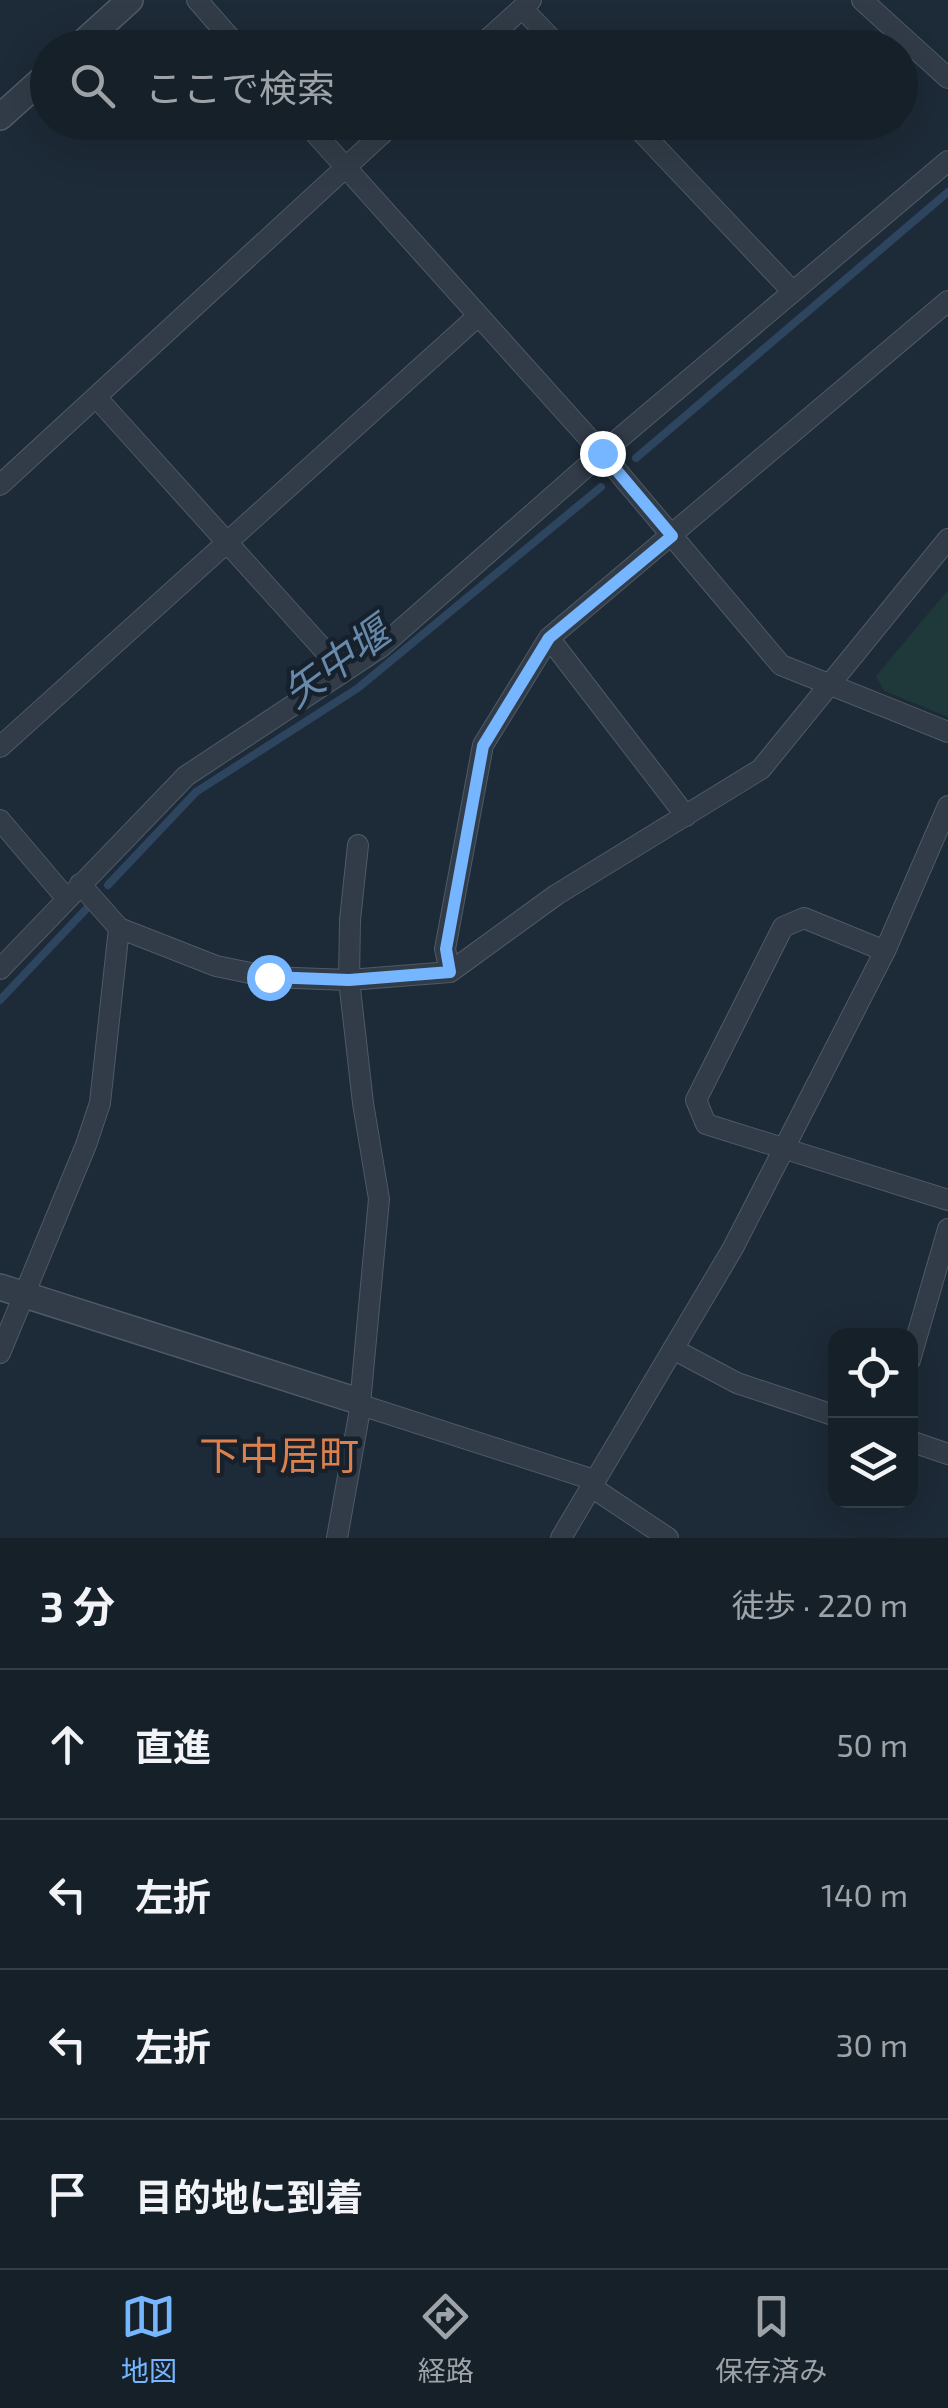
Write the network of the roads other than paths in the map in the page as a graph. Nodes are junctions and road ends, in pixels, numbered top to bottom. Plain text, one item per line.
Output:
1 (130, 0) edge
2 (197, 0) edge
3 (862, 0) edge
4 (526, 4) edge
5 (97, 30) edge
6 (223, 30) edge
7 (498, 30) edge
8 (546, 30) edge
9 (895, 30) edge
10 (918, 51) edge
11 (948, 78) edge
12 (30, 90) edge
13 (0, 116) edge
14 (320, 140) edge
15 (375, 140) edge
16 (649, 140) edge
17 (948, 161) edge
18 (344, 168) junction
19 (793, 292) junction
20 (948, 301) edge
21 (478, 316) junction
22 (96, 397) junction
23 (602, 453) junction
24 (0, 485) edge
25 (672, 536) junction
26 (228, 541) junction
27 (947, 541) edge
28 (549, 638) junction
29 (343, 671) junction
30 (829, 687) junction
31 (948, 732) edge
32 (0, 747) edge
33 (948, 806) edge
34 (686, 816) junction
35 (0, 820) edge
36 (358, 845) dead end
37 (74, 892) junction
38 (119, 928) junction
39 (885, 951) junction
40 (0, 968) edge
41 (450, 972) junction
42 (349, 980) junction
43 (785, 1148) junction
44 (948, 1200) edge
45 (948, 1229) edge
46 (12, 1292) edge
47 (918, 1332) edge
48 (673, 1348) junction
49 (0, 1353) edge
50 (358, 1402) junction
51 (828, 1413) edge
52 (918, 1444) edge
53 (948, 1454) edge
54 (592, 1483) junction
55 (337, 1538) edge
56 (562, 1538) edge
57 (668, 1538) edge

1 - 5 street
2 - 6 street
3 - 9 street
4 - 7 street
4 - 8 street
10 - 11 street
12 - 13 street
14 - 18 street
15 - 18 street
16 - 19 street
17 - 19 street
18 - 21 street
18 - 22 street
19 - 23 street
20 - 25 street
21 - 23 street
21 - 26 street
22 - 24 street
22 - 26 street
23 - 25 street
23 - 29 street
25 - 28 street
25 - 30 street
26 - 29 street
26 - 32 street
27 - 30 street
28 - 34 street
28 - 41 street
29 - 37 street
30 - 31 street
30 - 34 street
33 - 39 street
34 - 41 street
35 - 37 street
36 - 42 street
37 - 38 street
37 - 40 street
38 - 42 street
38 - 46 street
39 - 43 street
39 - 43 street
41 - 42 street
42 - 50 street
43 - 44 street
43 - 48 street
45 - 47 street
46 - 49 street
46 - 50 street
48 - 51 street
48 - 54 street
50 - 54 street
50 - 55 street
52 - 53 street
54 - 56 street
54 - 57 street

